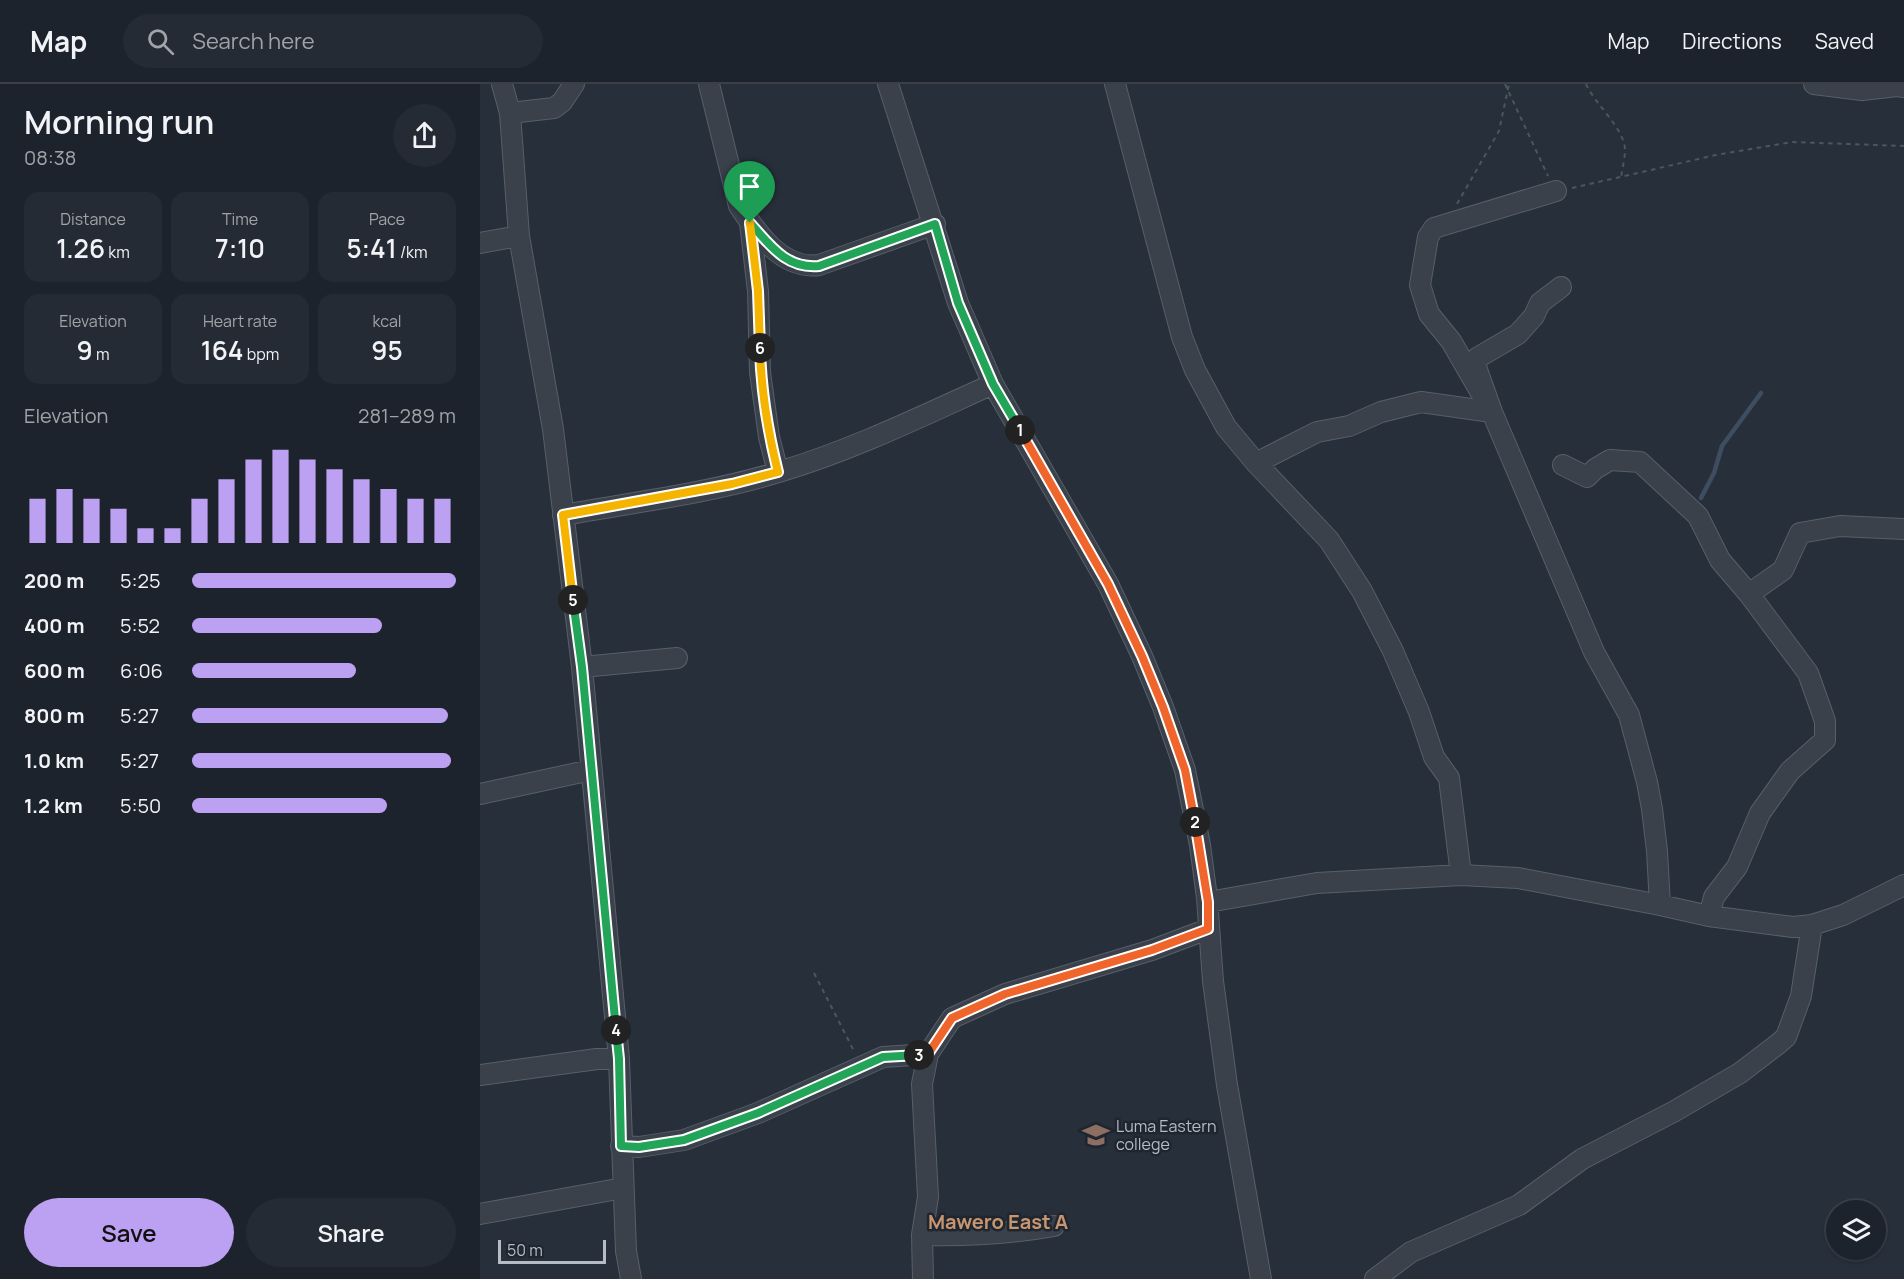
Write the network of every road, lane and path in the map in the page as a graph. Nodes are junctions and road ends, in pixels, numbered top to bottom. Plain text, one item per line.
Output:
1 (502, 84) edge
2 (574, 84) edge
3 (709, 84) edge
4 (888, 84) edge
5 (1115, 84) edge
6 (1507, 84) edge
7 (1586, 84) edge
8 (1814, 84) edge
9 (1904, 87) edge
10 (1508, 91) junction
11 (510, 113) junction
12 (1904, 146) edge
13 (1621, 178) junction
14 (1556, 191) junction
15 (1451, 221) junction
16 (750, 223) junction
17 (935, 224) junction
18 (519, 236) junction
19 (480, 243) edge
20 (1561, 287) dead end
21 (993, 384) junction
22 (1492, 412) junction
23 (1256, 463) junction
24 (1563, 465) dead end
25 (778, 472) junction
26 (563, 515) junction
27 (1904, 529) edge
28 (1749, 594) junction
29 (677, 658) dead end
30 (582, 667) junction
31 (591, 770) junction
32 (480, 794) edge
33 (1461, 875) junction
34 (1904, 885) edge
35 (1208, 902) junction
36 (1660, 905) junction
37 (1709, 916) junction
38 (1812, 925) junction
39 (1208, 929) junction
40 (814, 973) dead end
41 (928, 1054) junction
42 (619, 1059) junction
43 (861, 1066) junction
44 (481, 1071) edge
45 (621, 1146) junction
46 (623, 1188) junction
47 (480, 1214) edge
48 (1054, 1227) dead end
49 (922, 1235) junction
50 (631, 1279) edge
51 (923, 1279) edge
52 (1262, 1279) edge
53 (1375, 1279) edge

1 - 11 street
2 - 11 street
3 - 16 street
4 - 17 street
5 - 23 street
6 - 10 path
7 - 13 path
8 - 9 street
10 - 14 path
10 - 15 path
11 - 18 street
12 - 13 path
13 - 14 path
14 - 15 street
15 - 22 street
16 - 17 street
16 - 25 street
17 - 21 street
18 - 19 street
18 - 26 street
20 - 22 street
21 - 25 street
21 - 35 street
22 - 23 street
22 - 36 street
23 - 33 street
24 - 28 street
25 - 26 street
26 - 30 street
27 - 28 street
28 - 37 street
29 - 30 street
30 - 31 street
31 - 32 street
31 - 42 street
33 - 35 street
33 - 36 street
34 - 38 street
35 - 39 street
36 - 37 street
37 - 38 street
38 - 53 street
39 - 41 street
39 - 52 street
40 - 43 path
41 - 43 street
41 - 49 street
42 - 44 street
42 - 45 street
43 - 45 street
45 - 46 street
46 - 47 street
46 - 50 street
48 - 49 street
49 - 51 street

